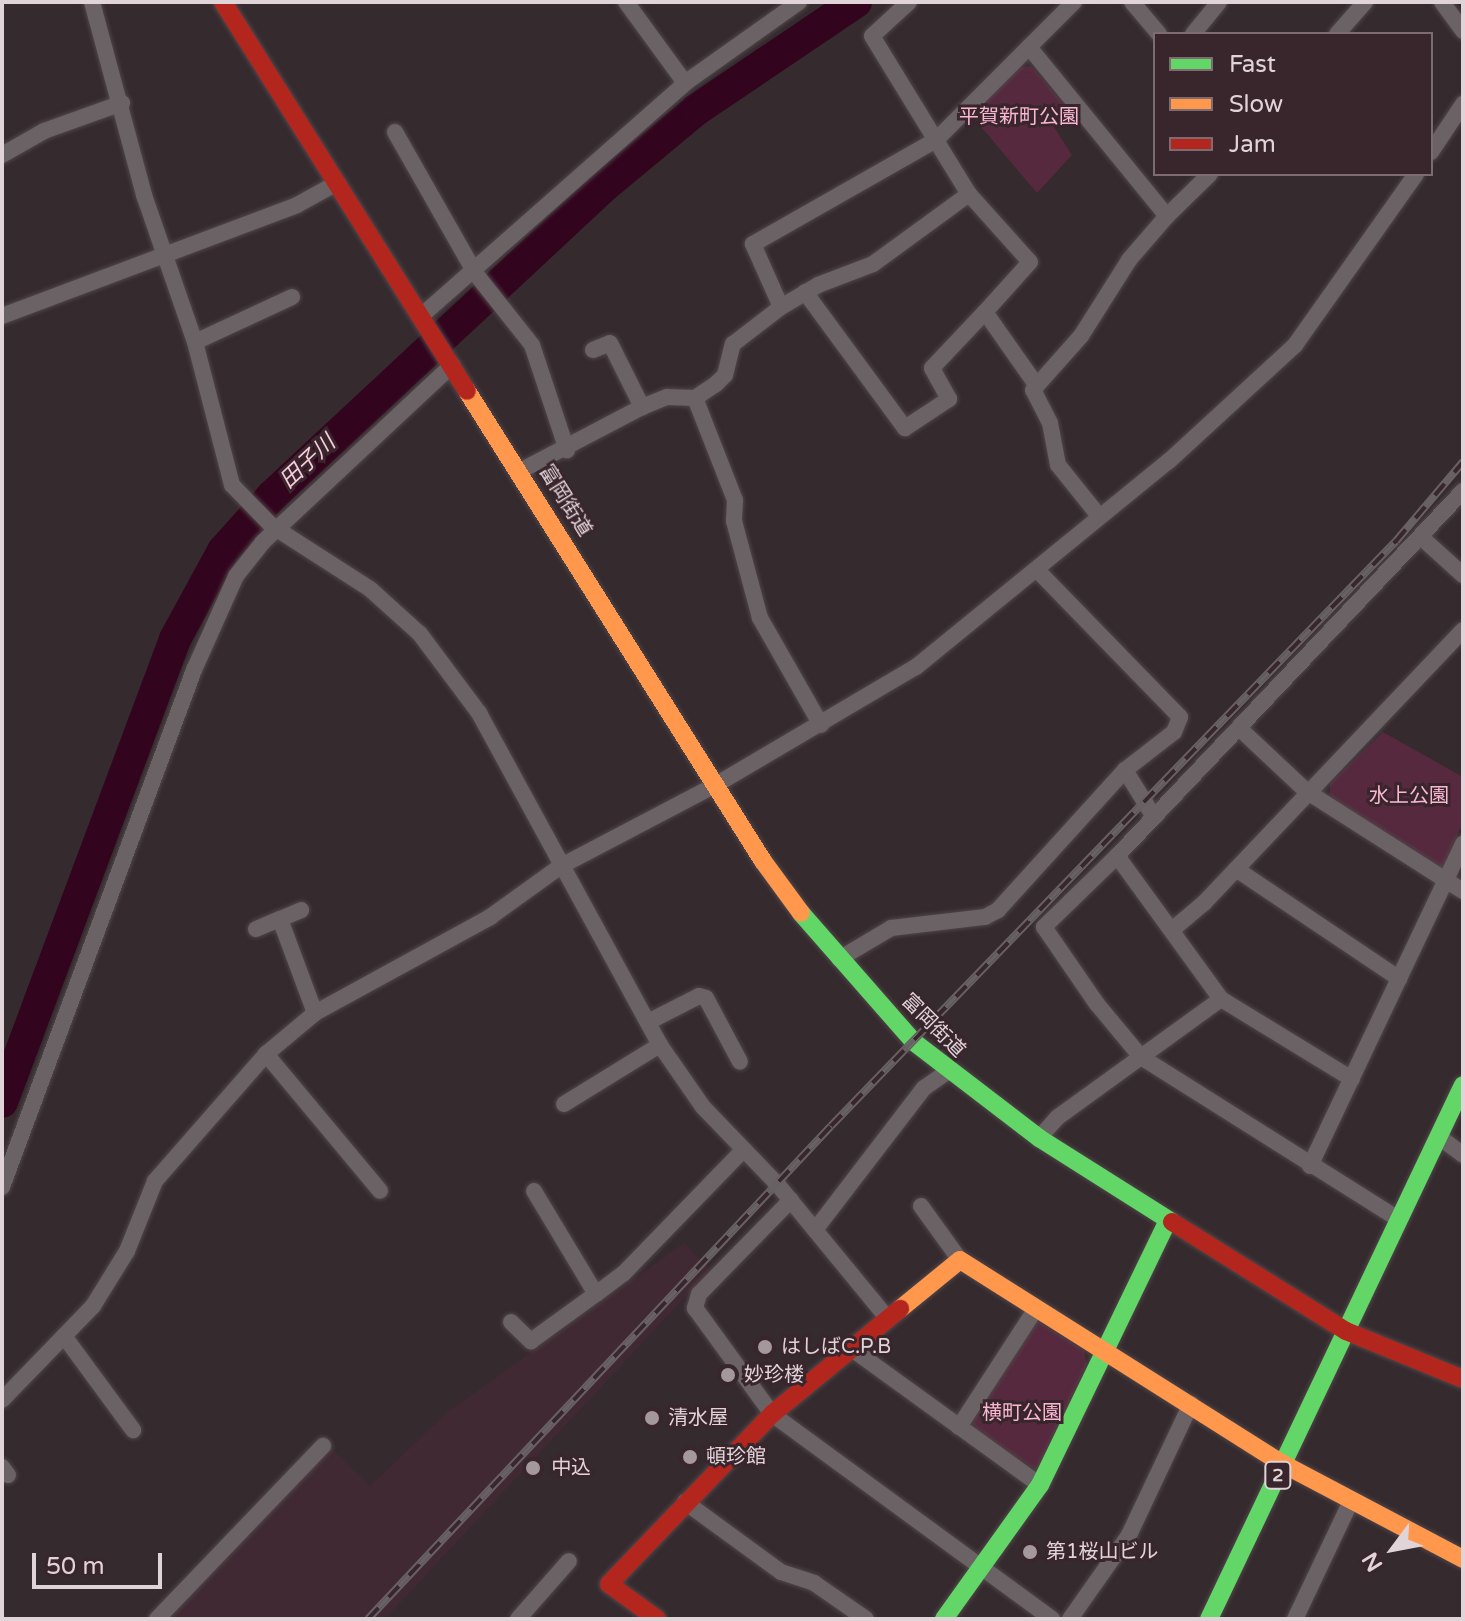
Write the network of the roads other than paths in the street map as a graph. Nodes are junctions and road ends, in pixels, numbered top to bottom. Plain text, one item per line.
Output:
1 (92, 2) edge
2 (223, 2) edge
3 (626, 2) edge
4 (799, 2) edge
5 (909, 2) edge
6 (1074, 2) edge
7 (1132, 2) edge
8 (1219, 2) edge
9 (1365, 2) edge
10 (1442, 2) edge
11 (1463, 31) edge
12 (1157, 32) edge
13 (1195, 32) edge
14 (1339, 32) edge
15 (1029, 47) junction
16 (685, 83) junction
17 (122, 103) junction
18 (1463, 104) edge
19 (395, 132) dead end
20 (936, 140) junction
21 (1433, 149) edge
22 (2, 155) edge
23 (1208, 176) edge
24 (1415, 176) edge
25 (337, 183) junction
26 (969, 194) junction
27 (1167, 216) junction
28 (163, 256) junction
29 (474, 271) junction
30 (805, 292) junction
31 (292, 297) dead end
32 (781, 307) junction
33 (985, 312) junction
34 (2, 316) edge
35 (422, 320) junction
36 (195, 342) junction
37 (593, 350) dead end
38 (448, 359) junction
39 (1037, 386) junction
40 (695, 398) junction
41 (642, 407) junction
42 (567, 450) junction
43 (520, 471) junction
44 (1463, 491) edge
45 (1099, 516) junction
46 (274, 527) junction
47 (1422, 538) junction
48 (1038, 571) junction
49 (1463, 575) edge
50 (1463, 630) edge
51 (821, 725) junction
52 (1239, 728) junction
53 (1125, 770) junction
54 (717, 784) junction
55 (1306, 791) junction
56 (1154, 817) junction
57 (1463, 844) edge
58 (1117, 856) junction
59 (561, 866) junction
60 (1236, 869) junction
61 (1445, 881) junction
62 (1463, 891) edge
63 (301, 910) dead end
64 (280, 919) junction
65 (256, 929) dead end
66 (1172, 930) junction
67 (839, 959) junction
68 (1400, 979) junction
69 (1221, 999) junction
70 (315, 1013) junction
71 (648, 1022) junction
72 (660, 1045) junction
73 (266, 1054) junction
74 (1141, 1057) junction
75 (740, 1062) dead end
76 (947, 1072) junction
77 (1352, 1079) junction
78 (1463, 1085) edge
79 (564, 1104) dead end
80 (1438, 1136) junction
81 (1039, 1138) junction
82 (742, 1151) junction
83 (1463, 1155) edge
84 (1310, 1166) junction
85 (2, 1187) edge
86 (380, 1191) dead end
87 (534, 1191) dead end
88 (791, 1200) junction
89 (921, 1206) dead end
90 (1398, 1219) junction
91 (1168, 1220) junction
92 (815, 1230) junction
93 (960, 1260) junction
94 (596, 1294) junction
95 (1035, 1310) junction
96 (888, 1319) junction
97 (511, 1322) dead end
98 (1346, 1331) junction
99 (64, 1336) junction
100 (852, 1349) junction
101 (1103, 1351) junction
102 (1463, 1379) edge
103 (2, 1400) edge
104 (1191, 1404) junction
105 (772, 1414) junction
106 (959, 1427) junction
107 (133, 1430) dead end
108 (323, 1446) dead end
109 (1283, 1464) junction
110 (1040, 1485) junction
111 (1351, 1501) junction
112 (685, 1502) junction
113 (1463, 1559) edge
114 (569, 1561) dead end
115 (982, 1567) junction
116 (157, 1619) edge
117 (518, 1619) edge
118 (657, 1619) edge
119 (866, 1619) edge
120 (944, 1619) edge
121 (1052, 1619) edge
122 (1070, 1619) edge
123 (1209, 1619) edge
124 (1295, 1619) edge

1 - 17 street
2 - 25 main road
3 - 16 street
4 - 16 street
5 - 20 street
6 - 15 street
7 - 12 street
8 - 13 street
9 - 14 street
10 - 11 street
15 - 20 street
15 - 27 street
16 - 29 street
17 - 22 street
17 - 28 street
18 - 21 street
19 - 29 street
20 - 26 street
20 - 32 street
23 - 27 street
24 - 45 street
25 - 28 street
25 - 35 main road
26 - 30 street
26 - 33 street
27 - 39 street
28 - 34 street
28 - 36 street
29 - 35 street
29 - 42 street
30 - 32 street
30 - 33 street
31 - 36 street
32 - 40 street
33 - 39 street
35 - 38 main road, 富岡街道
36 - 46 street
37 - 41 street
38 - 43 main road, 富岡街道
38 - 46 street
39 - 45 street
40 - 41 street
40 - 51 street
41 - 42 street
42 - 43 street
43 - 54 main road, 富岡街道
44 - 47 street
45 - 48 street
46 - 59 street
46 - 85 street
47 - 49 street
47 - 52 street
48 - 51 street
48 - 53 street
50 - 55 street
51 - 54 street
52 - 55 street
52 - 56 street
53 - 56 street
53 - 67 street
54 - 59 street
54 - 67 main road, 富岡街道
55 - 60 street
55 - 61 street
56 - 58 street
57 - 61 street
58 - 66 street
58 - 74 street
59 - 70 street
59 - 71 street
60 - 66 street
60 - 68 street
61 - 62 street
61 - 68 street
63 - 64 street
64 - 65 street
64 - 70 street
66 - 69 street
67 - 76 main road, 富岡街道
68 - 77 street
69 - 74 street
69 - 77 street
70 - 73 street
71 - 72 street
71 - 75 street
72 - 79 street
72 - 82 street
73 - 86 street
73 - 99 street
74 - 81 street
74 - 84 street
76 - 81 main road, 富岡街道
76 - 92 street
77 - 84 street
78 - 80 main road, 2
80 - 83 street
80 - 90 main road, 2
81 - 91 main road, 富岡街道
82 - 88 street
82 - 94 street
84 - 90 street
87 - 94 street
88 - 92 street
88 - 105 street
89 - 93 street
90 - 98 main road, 2
91 - 98 main road, 富岡街道
91 - 101 main road
92 - 96 street
93 - 95 main road
93 - 96 main road
94 - 97 street
95 - 101 main road
95 - 106 street
96 - 100 main road
98 - 102 main road, 富岡街道
98 - 109 main road, 2
99 - 103 street
99 - 107 street
100 - 105 main road
100 - 106 street
101 - 104 main road
101 - 110 main road
104 - 109 main road
104 - 122 street
105 - 112 main road
105 - 115 street
106 - 110 street
108 - 116 street
109 - 111 main road
109 - 123 main road, 2
110 - 115 main road
111 - 113 main road
111 - 124 street
112 - 118 main road
112 - 119 street
114 - 117 street
115 - 120 main road
115 - 121 street

